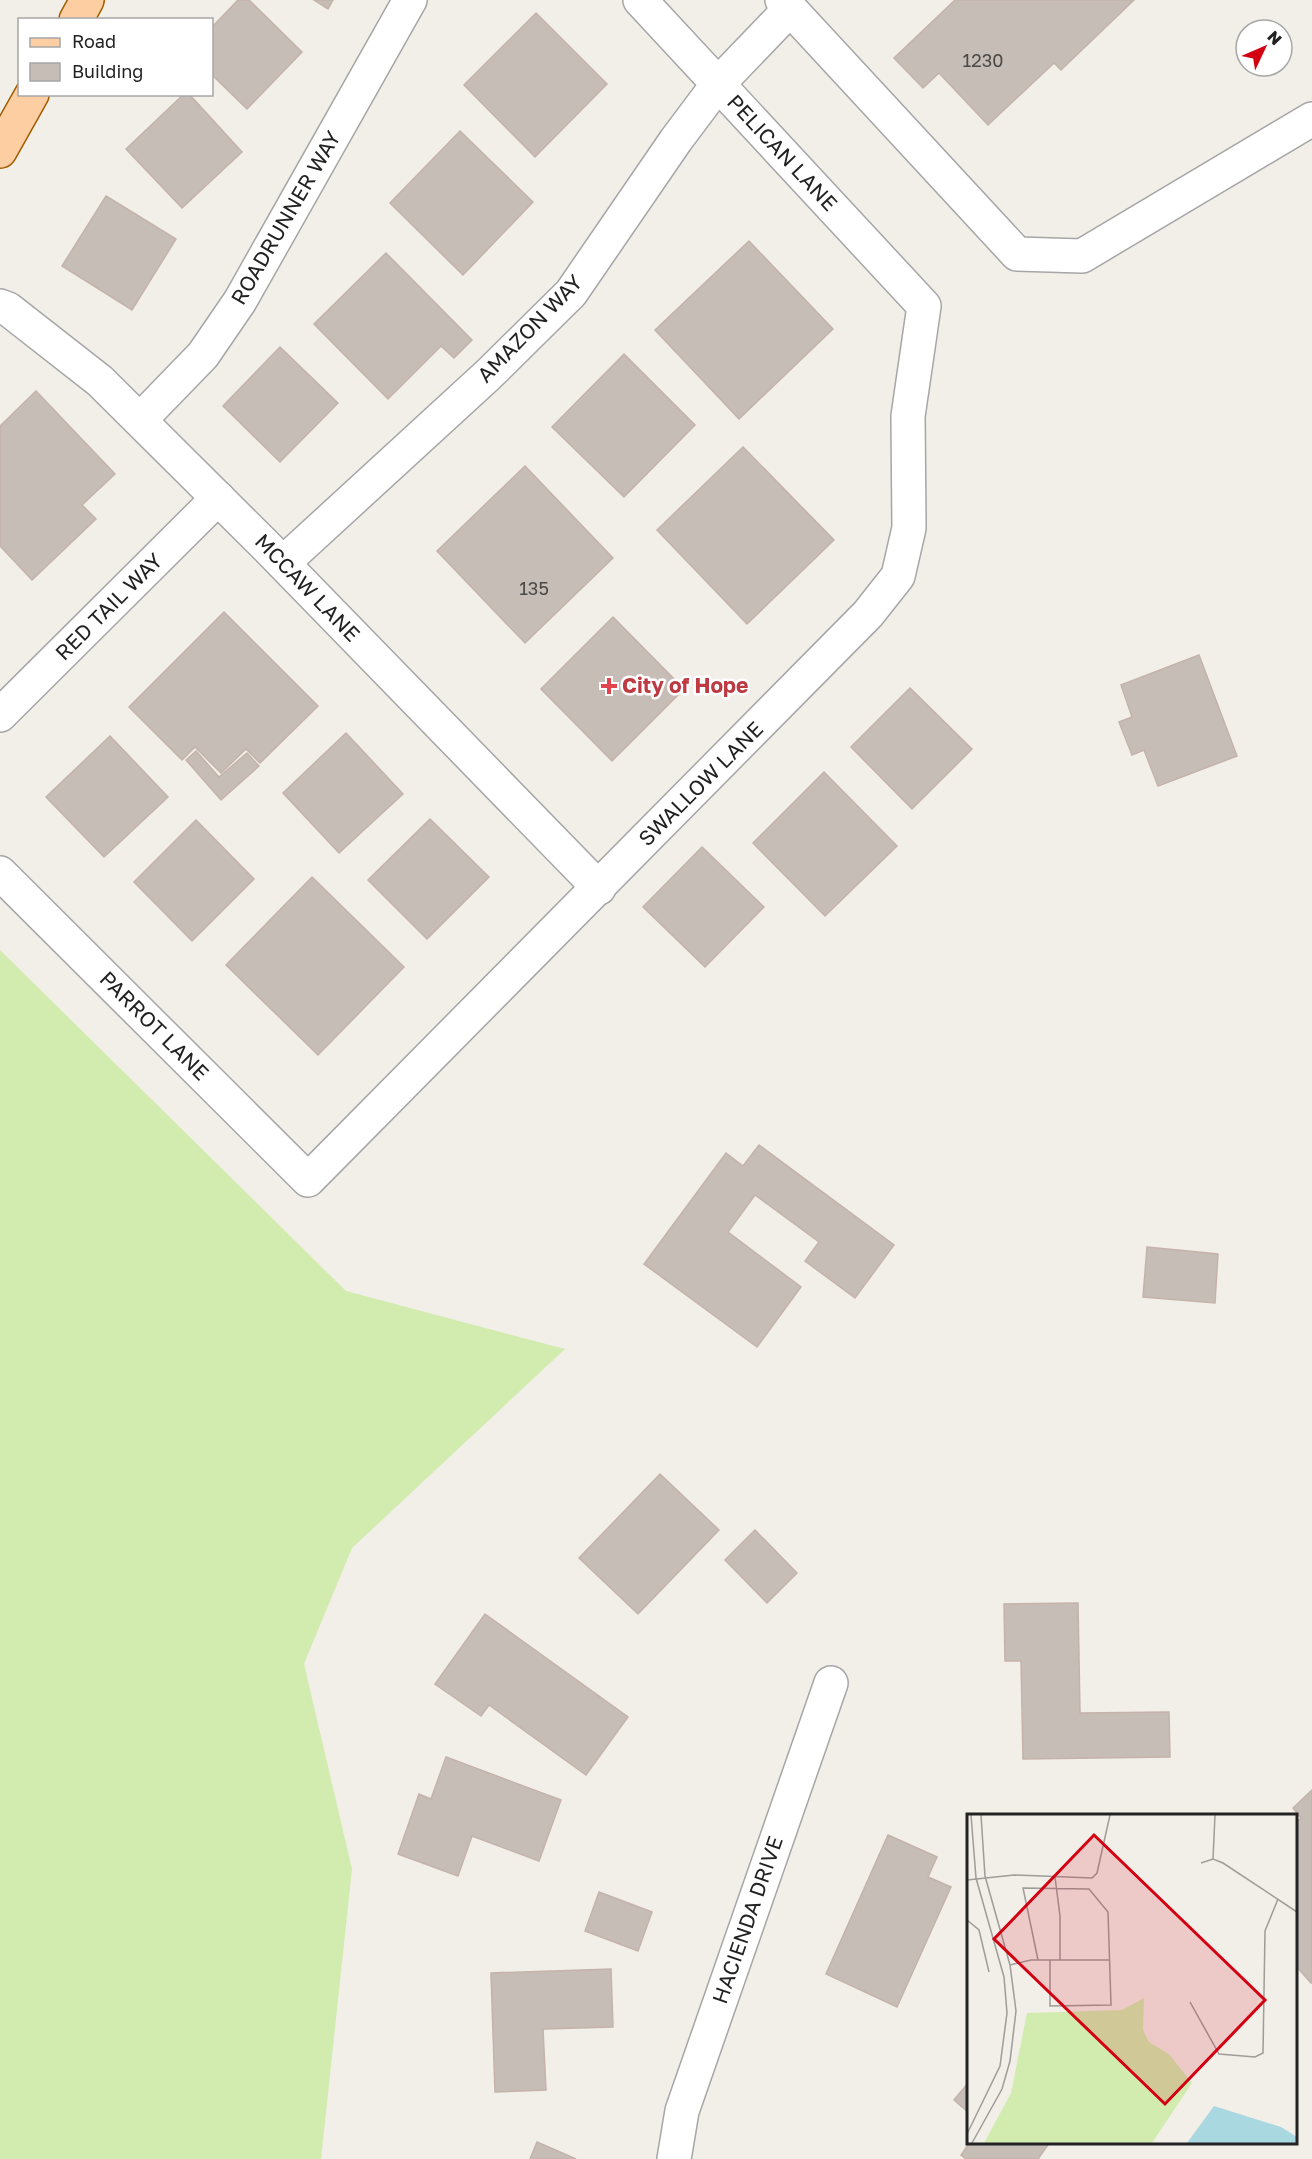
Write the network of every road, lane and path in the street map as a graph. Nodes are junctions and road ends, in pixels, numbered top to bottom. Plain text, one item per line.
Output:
1 (87, 0) edge
2 (410, 0) edge
3 (640, 0) edge
4 (786, 5) edge
5 (77, 18) edge
6 (718, 84) junction
7 (32, 96) edge
8 (1312, 119) edge
9 (0, 151) edge
10 (0, 306) edge
11 (924, 306) joint
12 (140, 420) junction
13 (218, 498) junction
14 (283, 563) junction
15 (0, 716) edge
16 (0, 873) edge
17 (599, 888) junction
18 (308, 1180) joint
19 (831, 1683) dead end
20 (674, 2159) edge

1 - 5 main road
2 - 12 street, ROADRUNNER WAY
3 - 6 street, PELICAN LANE
4 - 6 street, AMAZON WAY
4 - 8 street
6 - 11 street, PELICAN LANE
6 - 14 street, AMAZON WAY
7 - 9 main road
10 - 12 street, MCCAW LANE
11 - 17 street, SWALLOW LANE
12 - 13 street, MCCAW LANE
13 - 14 street, MCCAW LANE
13 - 15 street, RED TAIL WAY
14 - 17 street, MCCAW LANE
16 - 18 street, PARROT LANE
17 - 18 street, SWALLOW LANE
19 - 20 street, HACIENDA DRIVE

